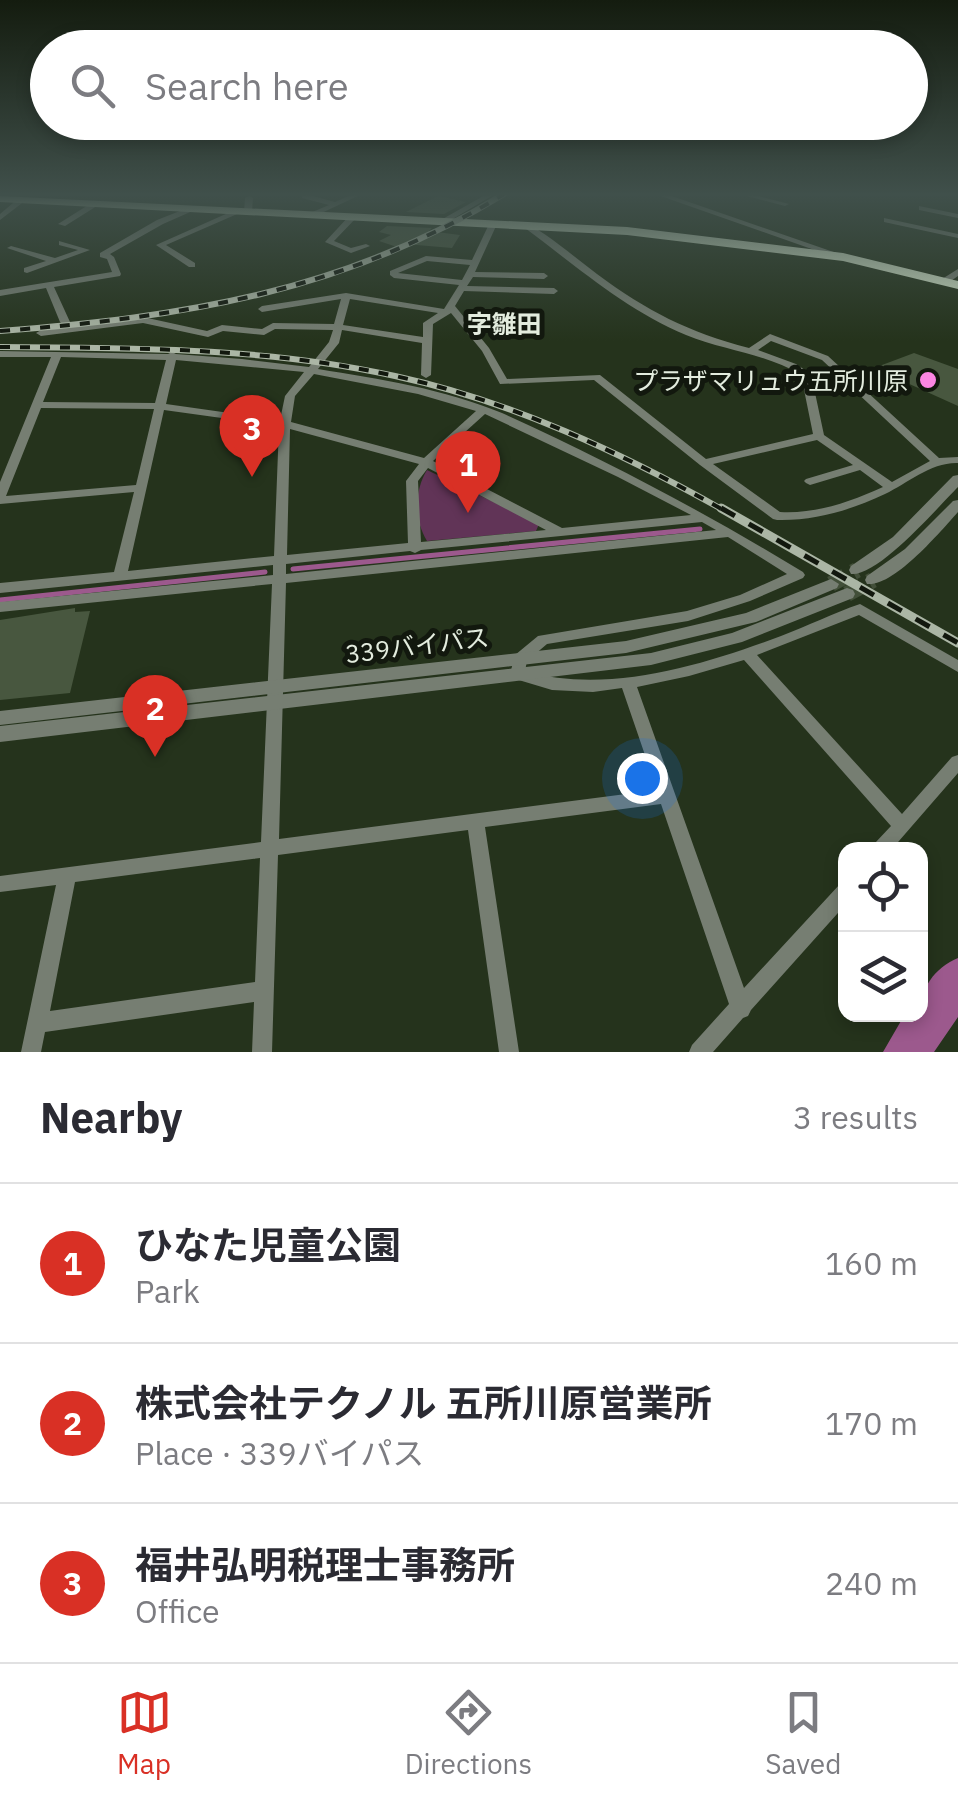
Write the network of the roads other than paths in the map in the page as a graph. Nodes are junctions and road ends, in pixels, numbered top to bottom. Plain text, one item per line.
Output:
1 (62, 243) dead end
2 (122, 243) edge
3 (164, 243) edge
4 (332, 243) edge
5 (484, 243) edge
6 (553, 243) edge
7 (738, 243) edge
8 (805, 243) edge
9 (366, 246) dead end
10 (11, 248) dead end
11 (86, 250) junction
12 (103, 254) junction
13 (843, 256) junction
14 (56, 261) junction
15 (476, 263) junction
16 (192, 265) dead end
17 (27, 270) dead end
18 (958, 272) edge
19 (544, 276) dead end
20 (466, 282) junction
21 (951, 283) edge
22 (48, 284) junction
23 (554, 291) dead end
24 (0, 293) edge
25 (346, 296) junction
26 (262, 309) dead end
27 (450, 310) junction
28 (65, 322) dead end
29 (339, 328) junction
30 (41, 333) dead end
31 (428, 341) junction
32 (748, 352) junction
33 (0, 354) edge
34 (57, 354) junction
35 (172, 355) junction
36 (313, 368) junction
37 (426, 375) dead end
38 (36, 405) junction
39 (160, 406) junction
40 (483, 410) junction
41 (285, 424) junction
42 (819, 436) junction
43 (958, 460) edge
44 (426, 462) junction
45 (937, 462) junction
46 (704, 463) junction
47 (859, 467) junction
48 (958, 479) edge
49 (810, 481) dead end
50 (891, 487) junction
51 (140, 488) junction
52 (0, 499) edge
53 (958, 504) edge
54 (705, 518) junction
55 (730, 533) junction
56 (563, 534) junction
57 (416, 549) junction
58 (280, 560) junction
59 (857, 570) tunnel mouth
60 (120, 576) junction
61 (279, 579) junction
62 (873, 580) tunnel mouth
63 (0, 588) edge
64 (840, 589) tunnel mouth
65 (0, 607) edge
66 (748, 655) junction
67 (519, 666) junction
68 (958, 667) edge
69 (627, 681) junction
70 (275, 695) junction
71 (0, 718) edge
72 (0, 734) edge
73 (958, 762) edge
74 (667, 796) junction
75 (476, 822) junction
76 (902, 826) junction
77 (888, 842) edge
78 (269, 850) junction
79 (68, 875) junction
80 (0, 884) edge
81 (838, 899) edge
82 (264, 991) junction
83 (742, 1009) junction
84 (38, 1023) junction
85 (31, 1052) edge
86 (262, 1052) edge
87 (509, 1052) edge
88 (699, 1052) edge

1 - 11 street
2 - 12 street
3 - 16 street
4 - 9 street
5 - 15 street
6 - 32 street
7 - 13 highway
8 - 13 street
10 - 14 street
11 - 12 street
11 - 14 street
12 - 22 street
13 - 21 highway
14 - 17 street
15 - 20 street
15 - 20 street
18 - 21 street
19 - 20 street
20 - 23 street
20 - 27 street
22 - 24 street
22 - 28 street
25 - 26 street
25 - 27 street
25 - 29 street
27 - 31 street
27 - 46 street
29 - 30 street
29 - 31 street
29 - 36 street
31 - 37 street
32 - 42 street
32 - 45 street
33 - 34 street
34 - 35 street
34 - 38 street
35 - 36 street
35 - 39 street
36 - 40 street
36 - 41 street
38 - 39 street
38 - 52 street
39 - 41 street
39 - 51 street
40 - 44 street
40 - 54 street
41 - 44 street
41 - 58 street
42 - 46 street
42 - 47 street
43 - 45 street
44 - 56 street
44 - 57 street
45 - 50 street
46 - 50 street
47 - 49 street
47 - 50 street
48 - 59 street
51 - 52 street
51 - 60 street
53 - 62 street
54 - 55 street
54 - 56 street
55 - 61 street
55 - 67 street
56 - 57 street
57 - 58 street
58 - 60 street
58 - 61 street
60 - 63 street
61 - 65 street
61 - 70 street
64 - 67 street
66 - 68 street
66 - 69 street
66 - 76 street
67 - 69 street
67 - 70 street
69 - 74 street
70 - 71 street
70 - 72 street
70 - 78 street
73 - 76 street
74 - 75 street
74 - 83 street
75 - 78 street
75 - 87 street
76 - 77 street
78 - 79 street
78 - 82 street
79 - 80 street
79 - 84 street
81 - 83 street
82 - 84 street
82 - 86 street
83 - 88 street
84 - 85 street

